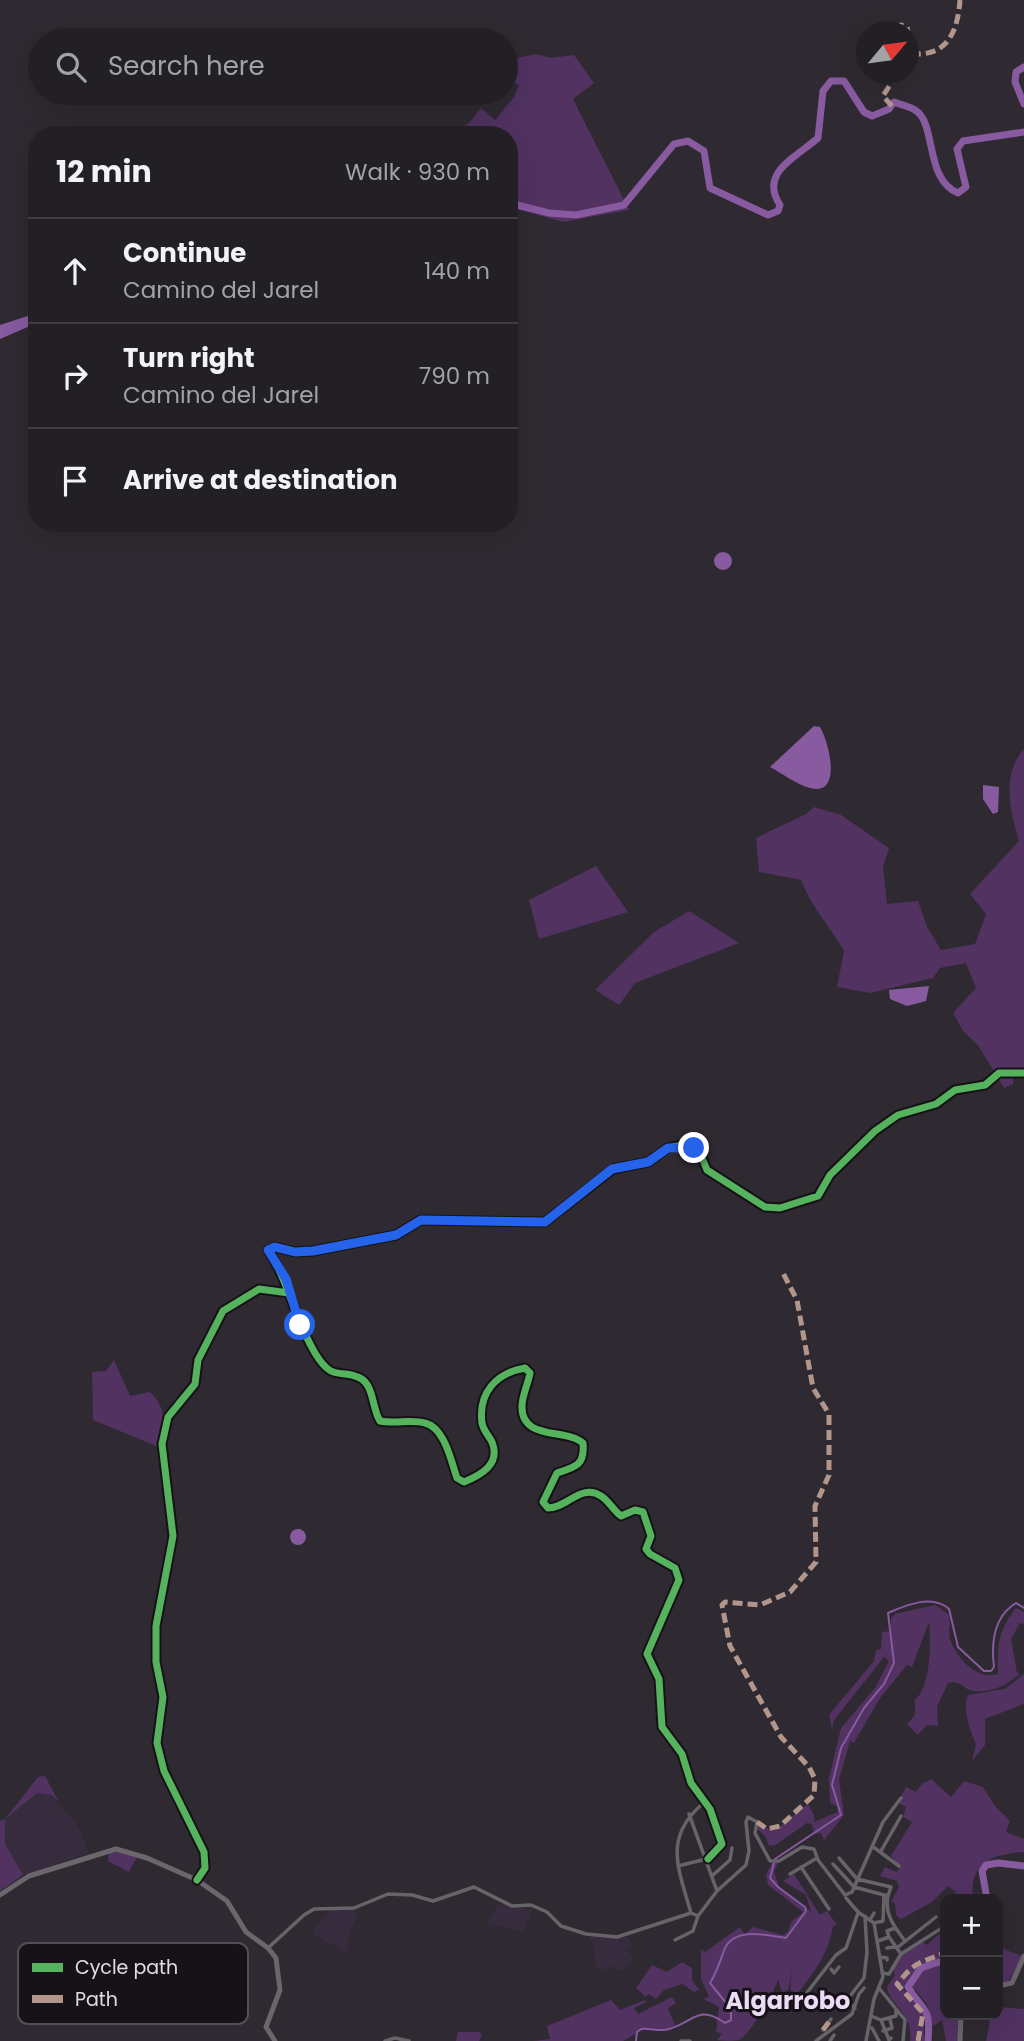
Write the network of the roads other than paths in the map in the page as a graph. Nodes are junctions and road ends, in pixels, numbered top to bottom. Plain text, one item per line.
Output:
1 (1024, 1073) edge
2 (289, 1293) junction
3 (901, 1798) dead end
4 (706, 1801) junction
5 (689, 1814) junction
6 (901, 1816) dead end
7 (872, 1846) junction
8 (732, 1848) dead end
9 (881, 1851) junction
10 (817, 1858) junction
11 (839, 1858) dead end
12 (707, 1859) junction
13 (833, 1864) dead end
14 (678, 1866) junction
15 (899, 1866) dead end
16 (801, 1867) junction
17 (790, 1874) dead end
18 (713, 1875) junction
19 (857, 1879) junction
20 (197, 1880) junction
21 (854, 1887) junction
22 (717, 1891) junction
23 (0, 1895) edge
24 (886, 1895) junction
25 (846, 1898) dead end
26 (829, 1909) dead end
27 (691, 1913) junction
28 (858, 1913) junction
29 (874, 1913) dead end
30 (698, 1916) junction
31 (865, 1916) junction
32 (936, 1917) dead end
33 (872, 1922) junction
34 (855, 1927) junction
35 (895, 1928) junction
36 (864, 1929) junction
37 (940, 1929) edge
38 (889, 1937) junction
39 (675, 1940) dead end
40 (878, 1941) junction
41 (905, 1941) junction
42 (897, 1947) junction
43 (268, 1948) junction
44 (887, 1948) dead end
45 (901, 1954) junction
46 (1024, 1956) edge
47 (880, 1958) junction
48 (887, 1960) dead end
49 (839, 1967) dead end
50 (831, 1969) dead end
51 (882, 1973) junction
52 (1003, 1985) edge
53 (864, 1988) dead end
54 (880, 1988) junction
55 (791, 1999) dead end
56 (855, 2008) junction
57 (896, 2009) junction
58 (871, 2016) junction
59 (831, 2019) dead end
60 (890, 2019) junction
61 (881, 2020) junction
62 (961, 2020) edge
63 (871, 2026) junction
64 (892, 2028) junction
65 (825, 2031) junction
66 (884, 2033) junction
67 (895, 2034) dead end
68 (836, 2037) edge
69 (891, 2038) dead end
70 (878, 2039) edge
71 (275, 2041) edge
72 (385, 2041) edge
73 (409, 2041) edge
74 (681, 2041) edge
75 (690, 2041) edge
76 (816, 2041) edge
77 (830, 2041) edge
78 (866, 2041) edge
79 (903, 2041) edge
80 (961, 2041) edge

1 - 2 street
2 - 4 street
2 - 20 street
3 - 7 street
4 - 5 street
4 - 12 street
5 - 12 street
5 - 14 street
6 - 9 street
7 - 9 street
7 - 19 street
8 - 18 street
9 - 15 street
10 - 16 street
10 - 21 street
10 - 22 street
11 - 19 street
12 - 14 street
12 - 18 street
13 - 21 street
14 - 27 street
16 - 17 street
16 - 26 street
18 - 22 street
19 - 21 street
19 - 24 street
20 - 23 street
20 - 43 street
21 - 24 street
22 - 30 street
24 - 33 street
24 - 35 street
25 - 28 street
27 - 30 street
27 - 43 street
28 - 31 street
28 - 34 street
29 - 33 street
30 - 39 street
31 - 33 street
31 - 36 street
32 - 41 street
33 - 40 street
34 - 36 street
34 - 55 street
35 - 38 street
35 - 41 street
36 - 56 street
37 - 45 street
38 - 40 street
38 - 42 street
40 - 47 street
41 - 42 street
42 - 44 street
42 - 45 street
43 - 71 street
45 - 51 street
46 - 52 street
47 - 48 street
47 - 51 street
49 - 50 street
51 - 54 street
53 - 56 street
54 - 57 street
54 - 58 street
56 - 65 street
57 - 60 street
57 - 79 street
58 - 61 street
58 - 63 street
59 - 65 street
60 - 61 street
60 - 64 street
61 - 66 street
62 - 80 street
63 - 70 street
63 - 78 street
64 - 66 street
64 - 67 street
65 - 68 street
65 - 76 street
66 - 69 street
66 - 70 street
68 - 77 street
72 - 73 street
74 - 75 street

